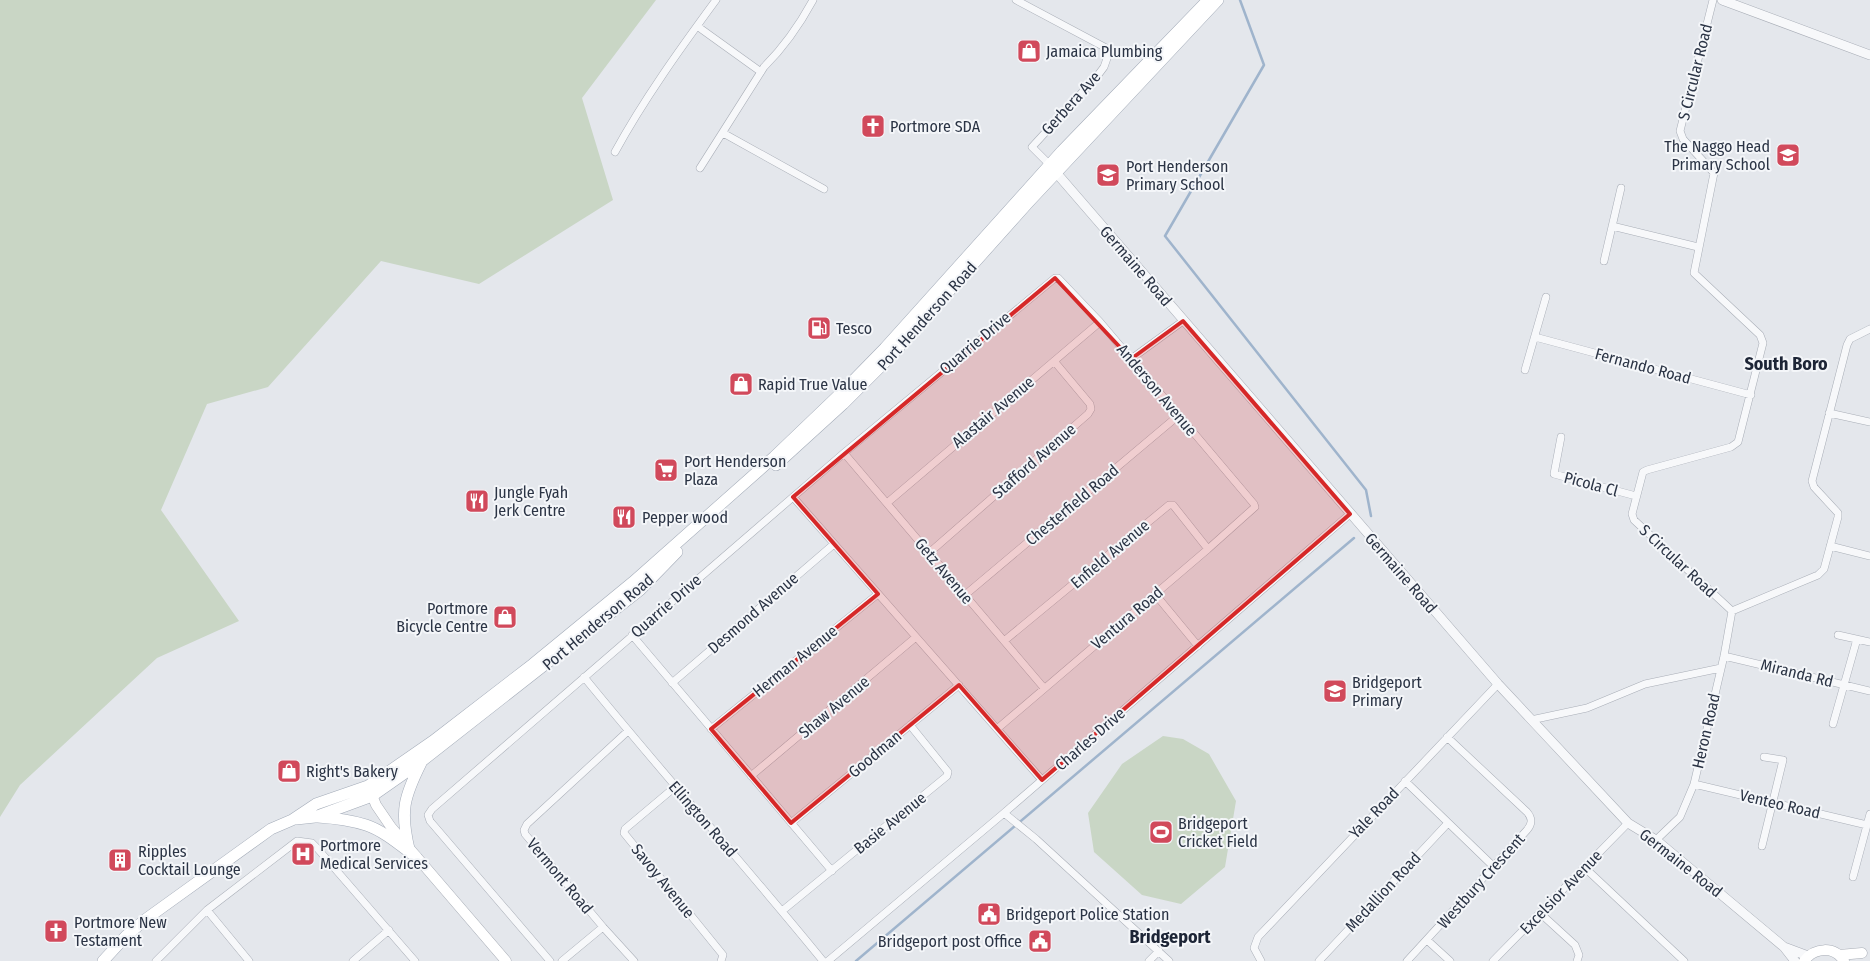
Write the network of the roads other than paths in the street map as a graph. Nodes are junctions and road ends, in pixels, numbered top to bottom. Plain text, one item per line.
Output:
1 (716, 0) edge
2 (813, 0) edge
3 (1016, 0) edge
4 (1208, 0) edge
5 (1218, 0) edge
6 (1712, 0) edge
7 (1722, 0) edge
8 (697, 26) junction
9 (1870, 55) edge
10 (761, 72) junction
11 (723, 133) junction
12 (615, 152) dead end
13 (700, 168) dead end
14 (1053, 170) junction
15 (1620, 188) dead end
16 (824, 190) dead end
17 (1612, 226) junction
18 (1698, 246) junction
19 (1604, 261) dead end
20 (1055, 278) joint
21 (1546, 298) dead end
22 (1183, 321) junction
23 (1100, 322) junction
24 (1870, 329) edge
25 (1535, 337) junction
26 (1131, 359) junction
27 (1054, 361) junction
28 (1525, 370) dead end
29 (1751, 395) junction
30 (1829, 414) junction
31 (1179, 415) junction
32 (1870, 422) edge
33 (1561, 437) dead end
34 (844, 453) junction
35 (1636, 496) junction
36 (793, 497) junction
37 (887, 503) junction
38 (1255, 507) joint
39 (1350, 514) junction
40 (834, 544) junction
41 (1830, 546) junction
42 (1208, 549) junction
43 (929, 553) junction
44 (1870, 556) edge
45 (878, 594) junction
46 (1155, 594) junction
47 (965, 595) junction
48 (1732, 611) junction
49 (632, 635) junction
50 (1838, 635) dead end
51 (916, 637) junction
52 (1857, 639) junction
53 (1004, 641) junction
54 (1870, 642) edge
55 (1198, 646) junction
56 (1724, 656) junction
57 (1721, 668) junction
58 (584, 677) junction
59 (672, 683) junction
60 (1498, 684) junction
61 (958, 685) junction
62 (1844, 685) junction
63 (1044, 688) junction
64 (1870, 691) edge
65 (1531, 720) junction
66 (1834, 724) dead end
67 (910, 725) junction
68 (711, 729) junction
69 (997, 729) junction
70 (628, 731) junction
71 (1447, 737) junction
72 (1764, 756) dead end
73 (422, 761) junction
74 (752, 776) junction
75 (1042, 780) junction
76 (1405, 781) junction
77 (1694, 784) junction
78 (675, 787) junction
79 (370, 791) junction
80 (1773, 802) junction
81 (1004, 813) junction
82 (1870, 814) edge
83 (315, 817) junction
84 (292, 820) junction
85 (791, 823) junction
86 (1448, 823) junction
87 (1628, 823) junction
88 (1867, 825) junction
89 (1656, 840) junction
90 (1762, 846) dead end
91 (413, 853) junction
92 (1493, 866) junction
93 (1584, 867) junction
94 (832, 871) junction
95 (1853, 877) dead end
96 (207, 910) junction
97 (782, 911) junction
98 (1540, 913) junction
99 (603, 927) junction
100 (389, 930) junction
101 (1428, 940) junction
102 (1784, 947) junction
103 (1866, 950) edge
104 (1159, 951) junction
105 (1806, 958) edge
106 (1842, 958) edge
107 (103, 961) edge
108 (156, 961) edge
109 (249, 961) edge
110 (353, 961) edge
111 (415, 961) edge
112 (506, 961) edge
113 (550, 961) edge
114 (562, 961) edge
115 (634, 961) edge
116 (721, 961) edge
117 (823, 961) edge
118 (828, 961) edge
119 (1149, 961) edge
120 (1169, 961) edge
121 (1261, 961) edge
122 (1319, 961) edge
123 (1407, 961) edge
124 (1450, 961) edge
125 (1493, 961) edge
126 (1577, 961) edge
127 (1684, 961) edge
128 (1795, 961) edge
129 (1853, 961) edge

1 - 8 street
2 - 10 street
3 - 14 street, Gerbera Ave
4 - 14 main road, Port Henderson Road
5 - 14 main road, Port Henderson Road
6 - 18 street, S Circular Road
7 - 9 street
8 - 10 street
8 - 12 street
10 - 11 street
11 - 13 street
11 - 16 street
14 - 22 street, Germaine Road
14 - 73 main road, Port Henderson Road
14 - 79 main road, Port Henderson Road
15 - 17 street
17 - 18 street
17 - 19 street
18 - 29 street, S Circular Road
20 - 23 street, Anderson Avenue
20 - 34 street, Quarrie Drive
21 - 25 street
22 - 26 street
22 - 39 street, Germaine Road
23 - 26 street, Anderson Avenue
23 - 27 street, Alastair Avenue
24 - 30 street
25 - 28 street
25 - 29 street, Fernando Road
26 - 31 street, Anderson Avenue
27 - 37 street, Alastair Avenue
27 - 43 street, Stafford Avenue
29 - 35 street, S Circular Road
30 - 32 street
30 - 41 street
31 - 38 street, Anderson Avenue
31 - 47 street, Chesterfield Road
33 - 35 street, Picola Cl
34 - 36 street, Quarrie Drive
34 - 37 street, Getz Avenue
35 - 48 street, S Circular Road
36 - 40 street
36 - 49 street, Quarrie Drive
37 - 43 street, Getz Avenue
38 - 42 street, Ventura Road
39 - 55 street, Charles Drive
39 - 60 street, Germaine Road
40 - 45 street
40 - 59 street, Desmond Avenue
41 - 44 street
41 - 48 street
42 - 46 street, Ventura Road
42 - 53 street, Enfield Avenue
43 - 47 street, Getz Avenue
45 - 51 street
45 - 68 street, Herman Avenue
46 - 55 street
46 - 63 street, Ventura Road
47 - 53 street, Getz Avenue
48 - 56 street, Heron Road
49 - 58 street, Quarrie Drive
49 - 59 street
50 - 52 street
51 - 61 street
51 - 74 street, Shaw Avenue
52 - 54 street
52 - 62 street
53 - 63 street, Getz Avenue
55 - 75 street, Charles Drive
56 - 57 street, Heron Road
56 - 62 street, Miranda Rd
57 - 65 street
57 - 77 street, Heron Road
58 - 70 street, Ellington Road
58 - 113 street, Quarrie Drive
59 - 68 street
60 - 65 street, Germaine Road
60 - 71 street, Yale Road
61 - 67 street, Goodman
61 - 69 street
62 - 64 street, Miranda Rd
62 - 66 street
63 - 69 street, Ventura Road
65 - 87 street, Germaine Road
67 - 85 street, Goodman
67 - 94 street, Basie Avenue
68 - 74 street
69 - 75 street
70 - 78 street, Ellington Road
70 - 99 street, Vermont Road
71 - 76 street, Yale Road
71 - 92 street, Westbury Crescent
72 - 80 street
73 - 79 main road, Port Henderson Road
73 - 91 main road
74 - 85 street
75 - 81 street, Charles Drive
76 - 86 street
76 - 121 street, Yale Road
77 - 80 street, Venteo Road
77 - 89 street, Heron Road
78 - 97 street, Ellington Road
78 - 116 street, Savoy Avenue
79 - 83 main road, Port Henderson Road
79 - 84 main road, Port Henderson Road
79 - 91 main road
80 - 88 street, Venteo Road
80 - 90 street
81 - 104 street
81 - 118 street, Charles Drive
82 - 88 street
83 - 84 main road, Port Henderson Road
83 - 91 main road
84 - 107 main road, Port Henderson Road
85 - 94 street
86 - 92 street
86 - 122 street, Medallion Road
87 - 89 street, Germaine Road
87 - 93 street, Excelsior Avenue
88 - 95 street
89 - 102 street, Germaine Road
91 - 112 main road
92 - 101 street, Westbury Crescent
93 - 98 street, Excelsior Avenue
93 - 127 street
94 - 97 street, Basie Avenue
96 - 100 street
96 - 108 street
96 - 109 street
97 - 117 street, Ellington Road
98 - 125 street, Excelsior Avenue
98 - 126 street
99 - 114 street
99 - 115 street, Vermont Road
100 - 110 street
100 - 111 street
101 - 123 street, Westbury Crescent
101 - 124 street
102 - 105 street, Germaine Road
102 - 128 street, Germaine Road
103 - 106 main road
103 - 129 main road
104 - 119 street
104 - 120 street
105 - 106 main road

